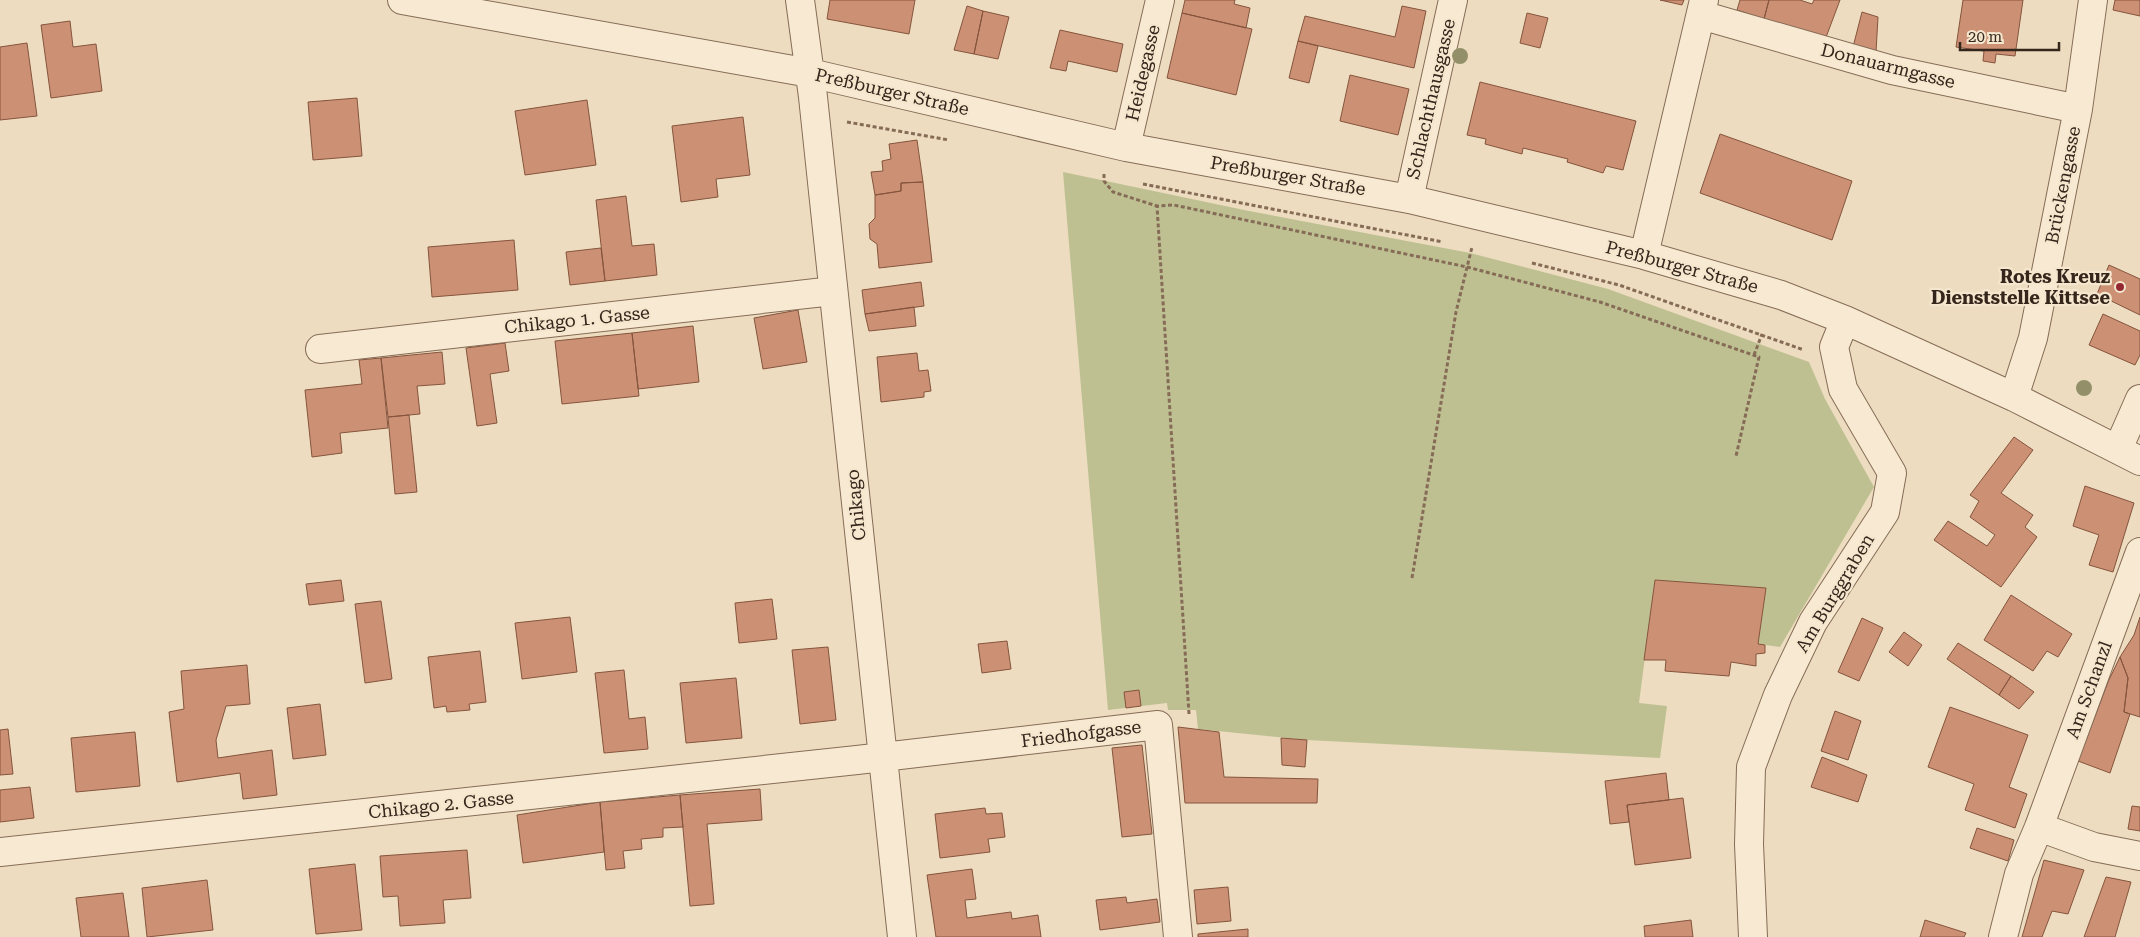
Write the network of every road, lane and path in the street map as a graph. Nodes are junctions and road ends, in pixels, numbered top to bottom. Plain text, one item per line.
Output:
1 (402, 0) edge
2 (800, 0) edge
3 (1160, 0) edge
4 (1453, 0) edge
5 (2093, 0) edge
6 (1702, 8) edge
7 (810, 73) junction
8 (2078, 109) junction
9 (814, 117) junction
10 (955, 141) dead end
11 (1126, 147) junction
12 (1095, 171) dead end
13 (1104, 174) junction
14 (1112, 176) dead end
15 (1136, 182) dead end
16 (1409, 199) junction
17 (1157, 206) junction
18 (1453, 243) dead end
19 (1462, 245) dead end
20 (1472, 247) junction
21 (1481, 249) dead end
22 (1644, 255) junction
23 (1524, 261) dead end
24 (1467, 267) junction
25 (833, 291) junction
26 (1845, 320) junction
27 (1762, 334) junction
28 (320, 349) dead end
29 (1754, 355) junction
30 (1836, 359) junction
31 (2014, 397) junction
32 (2140, 398) edge
33 (2129, 455) edge
34 (1736, 456) dead end
35 (2140, 552) edge
36 (1412, 578) dead end
37 (1158, 725) junction
38 (882, 757) junction
39 (2039, 827) junction
40 (0, 852) edge
41 (2140, 856) edge
42 (902, 937) edge
43 (1178, 937) edge
44 (1753, 937) edge
45 (2003, 937) edge

1 - 7 street, Preßburger Straße
2 - 7 street, Chikago
3 - 11 street, Heidegasse
4 - 16 street, Schlachthausgasse
5 - 8 street, Brückengasse
6 - 8 street, Donauarmgasse
6 - 22 street, Donauarmgasse
7 - 9 street, Chikago
7 - 11 street, Preßburger Straße
8 - 31 street, Brückengasse
9 - 10 path
9 - 25 street, Chikago
11 - 16 street, Preßburger Straße
12 - 13 path
13 - 14 path
13 - 17 path
15 - 18 path
16 - 22 street, Preßburger Straße
17 - 24 path
17 - 37 path
19 - 20 path
20 - 21 path
20 - 24 path
22 - 26 street, Preßburger Straße
23 - 27 path
24 - 29 path
24 - 36 path
25 - 28 street, Chikago 1. Gasse
25 - 38 street, Chikago
26 - 30 street, Am Burggraben
26 - 31 street, Preßburger Straße
27 - 29 path
27 - 30 path
29 - 34 path
30 - 44 street, Am Burggraben
31 - 33 street, Preßburger Straße
32 - 33 street
35 - 39 street, Am Schanzl
37 - 38 street, Friedhofgasse
37 - 43 street, Friedhofgasse
38 - 40 street, Chikago 2. Gasse
38 - 42 street, Chikago
39 - 41 street
39 - 45 street, Am Schanzl

